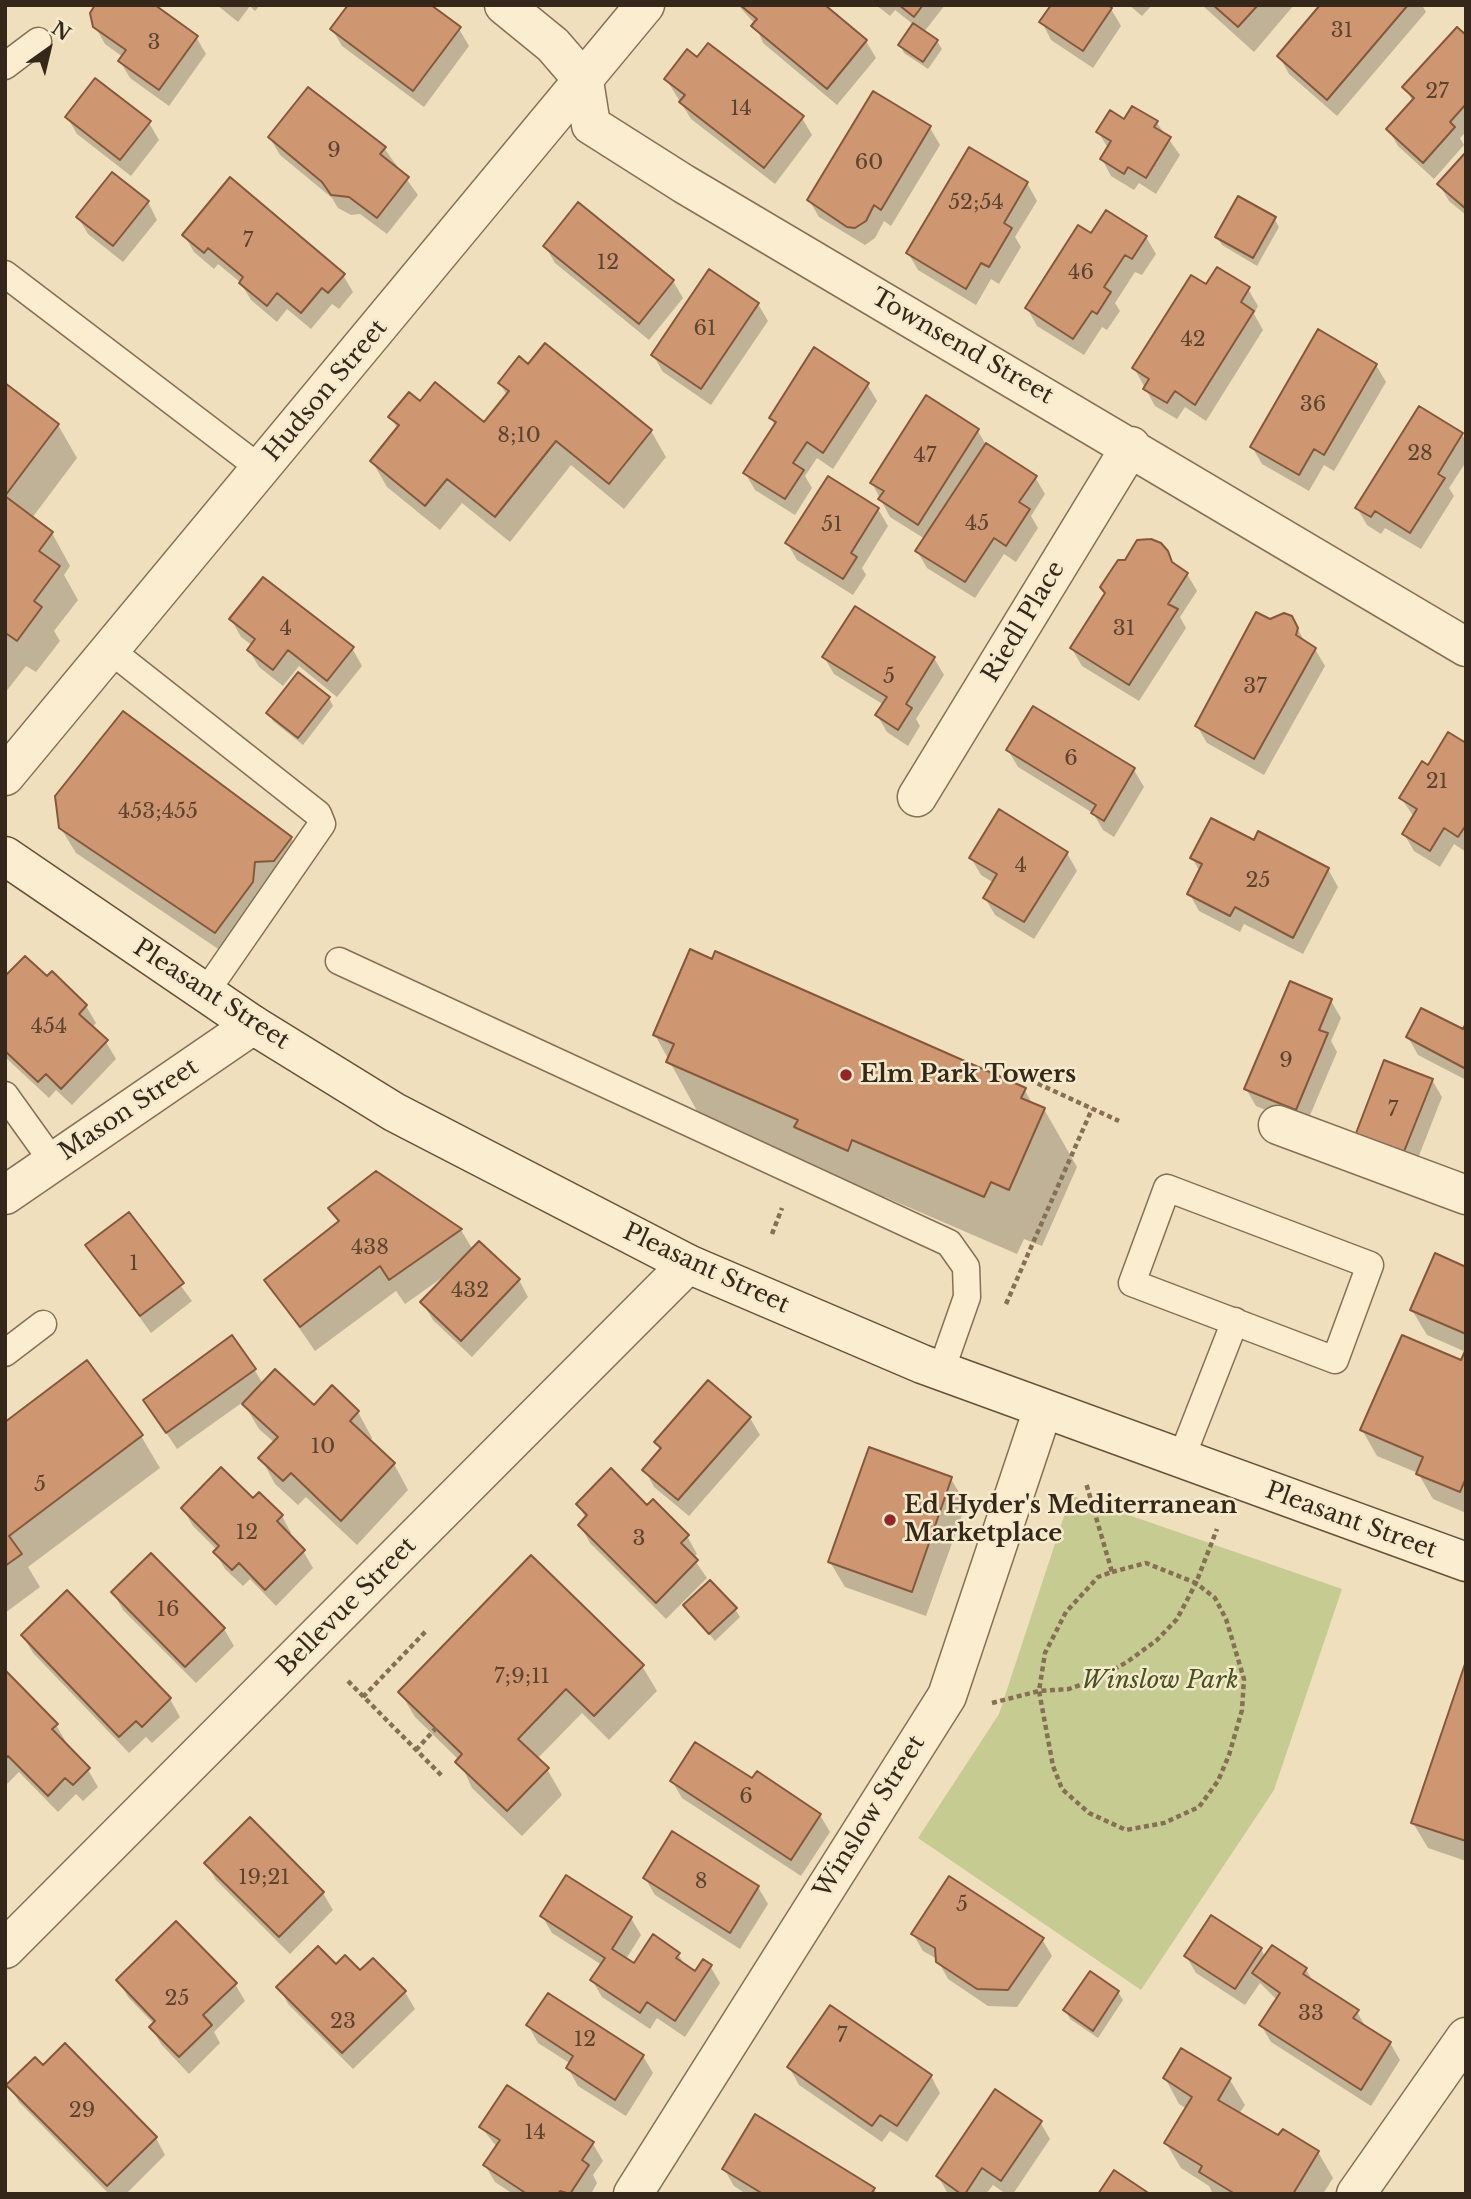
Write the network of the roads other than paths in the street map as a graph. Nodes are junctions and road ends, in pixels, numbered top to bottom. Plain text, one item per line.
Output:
1 (504, 5) edge
2 (645, 5) edge
3 (38, 41) dead end
4 (5, 66) edge
5 (583, 81) junction
6 (5, 274) edge
7 (1131, 446) junction
8 (261, 469) junction
9 (1466, 647) edge
10 (110, 650) junction
11 (5, 776) edge
12 (917, 797) dead end
13 (7, 860) edge
14 (339, 961) dead end
15 (205, 993) junction
16 (253, 1025) junction
17 (5, 1095) edge
18 (1278, 1125) dead end
19 (53, 1162) junction
20 (5, 1195) edge
21 (1466, 1195) edge
22 (688, 1264) junction
23 (1235, 1321) junction
24 (43, 1324) dead end
25 (5, 1353) edge
26 (941, 1370) junction
27 (1044, 1409) junction
28 (1181, 1459) junction
29 (1466, 1562) edge
30 (5, 1949) edge
31 (1466, 2037) edge
32 (633, 2194) edge
33 (1356, 2194) edge

1 - 5 street, Townsend Street
2 - 5 street, Hudson Street
3 - 4 lane
5 - 7 street, Townsend Street
5 - 8 street, Hudson Street
6 - 8 lane
7 - 9 street, Townsend Street
7 - 12 street, Riedl Place
8 - 10 street, Hudson Street
10 - 11 street, Hudson Street
10 - 15 lane
13 - 15 street, Pleasant Street
14 - 26 lane
15 - 16 street, Pleasant Street
16 - 19 street, Mason Street
16 - 22 street, Pleasant Street
17 - 19 lane
18 - 21 street
19 - 20 street, Mason Street
22 - 26 street, Pleasant Street
22 - 30 street, Bellevue Street
23 - 23 lane
23 - 28 lane
24 - 25 lane
26 - 27 street, Pleasant Street
27 - 28 street, Pleasant Street
27 - 32 street, Winslow Street
28 - 29 street, Pleasant Street
31 - 33 street

